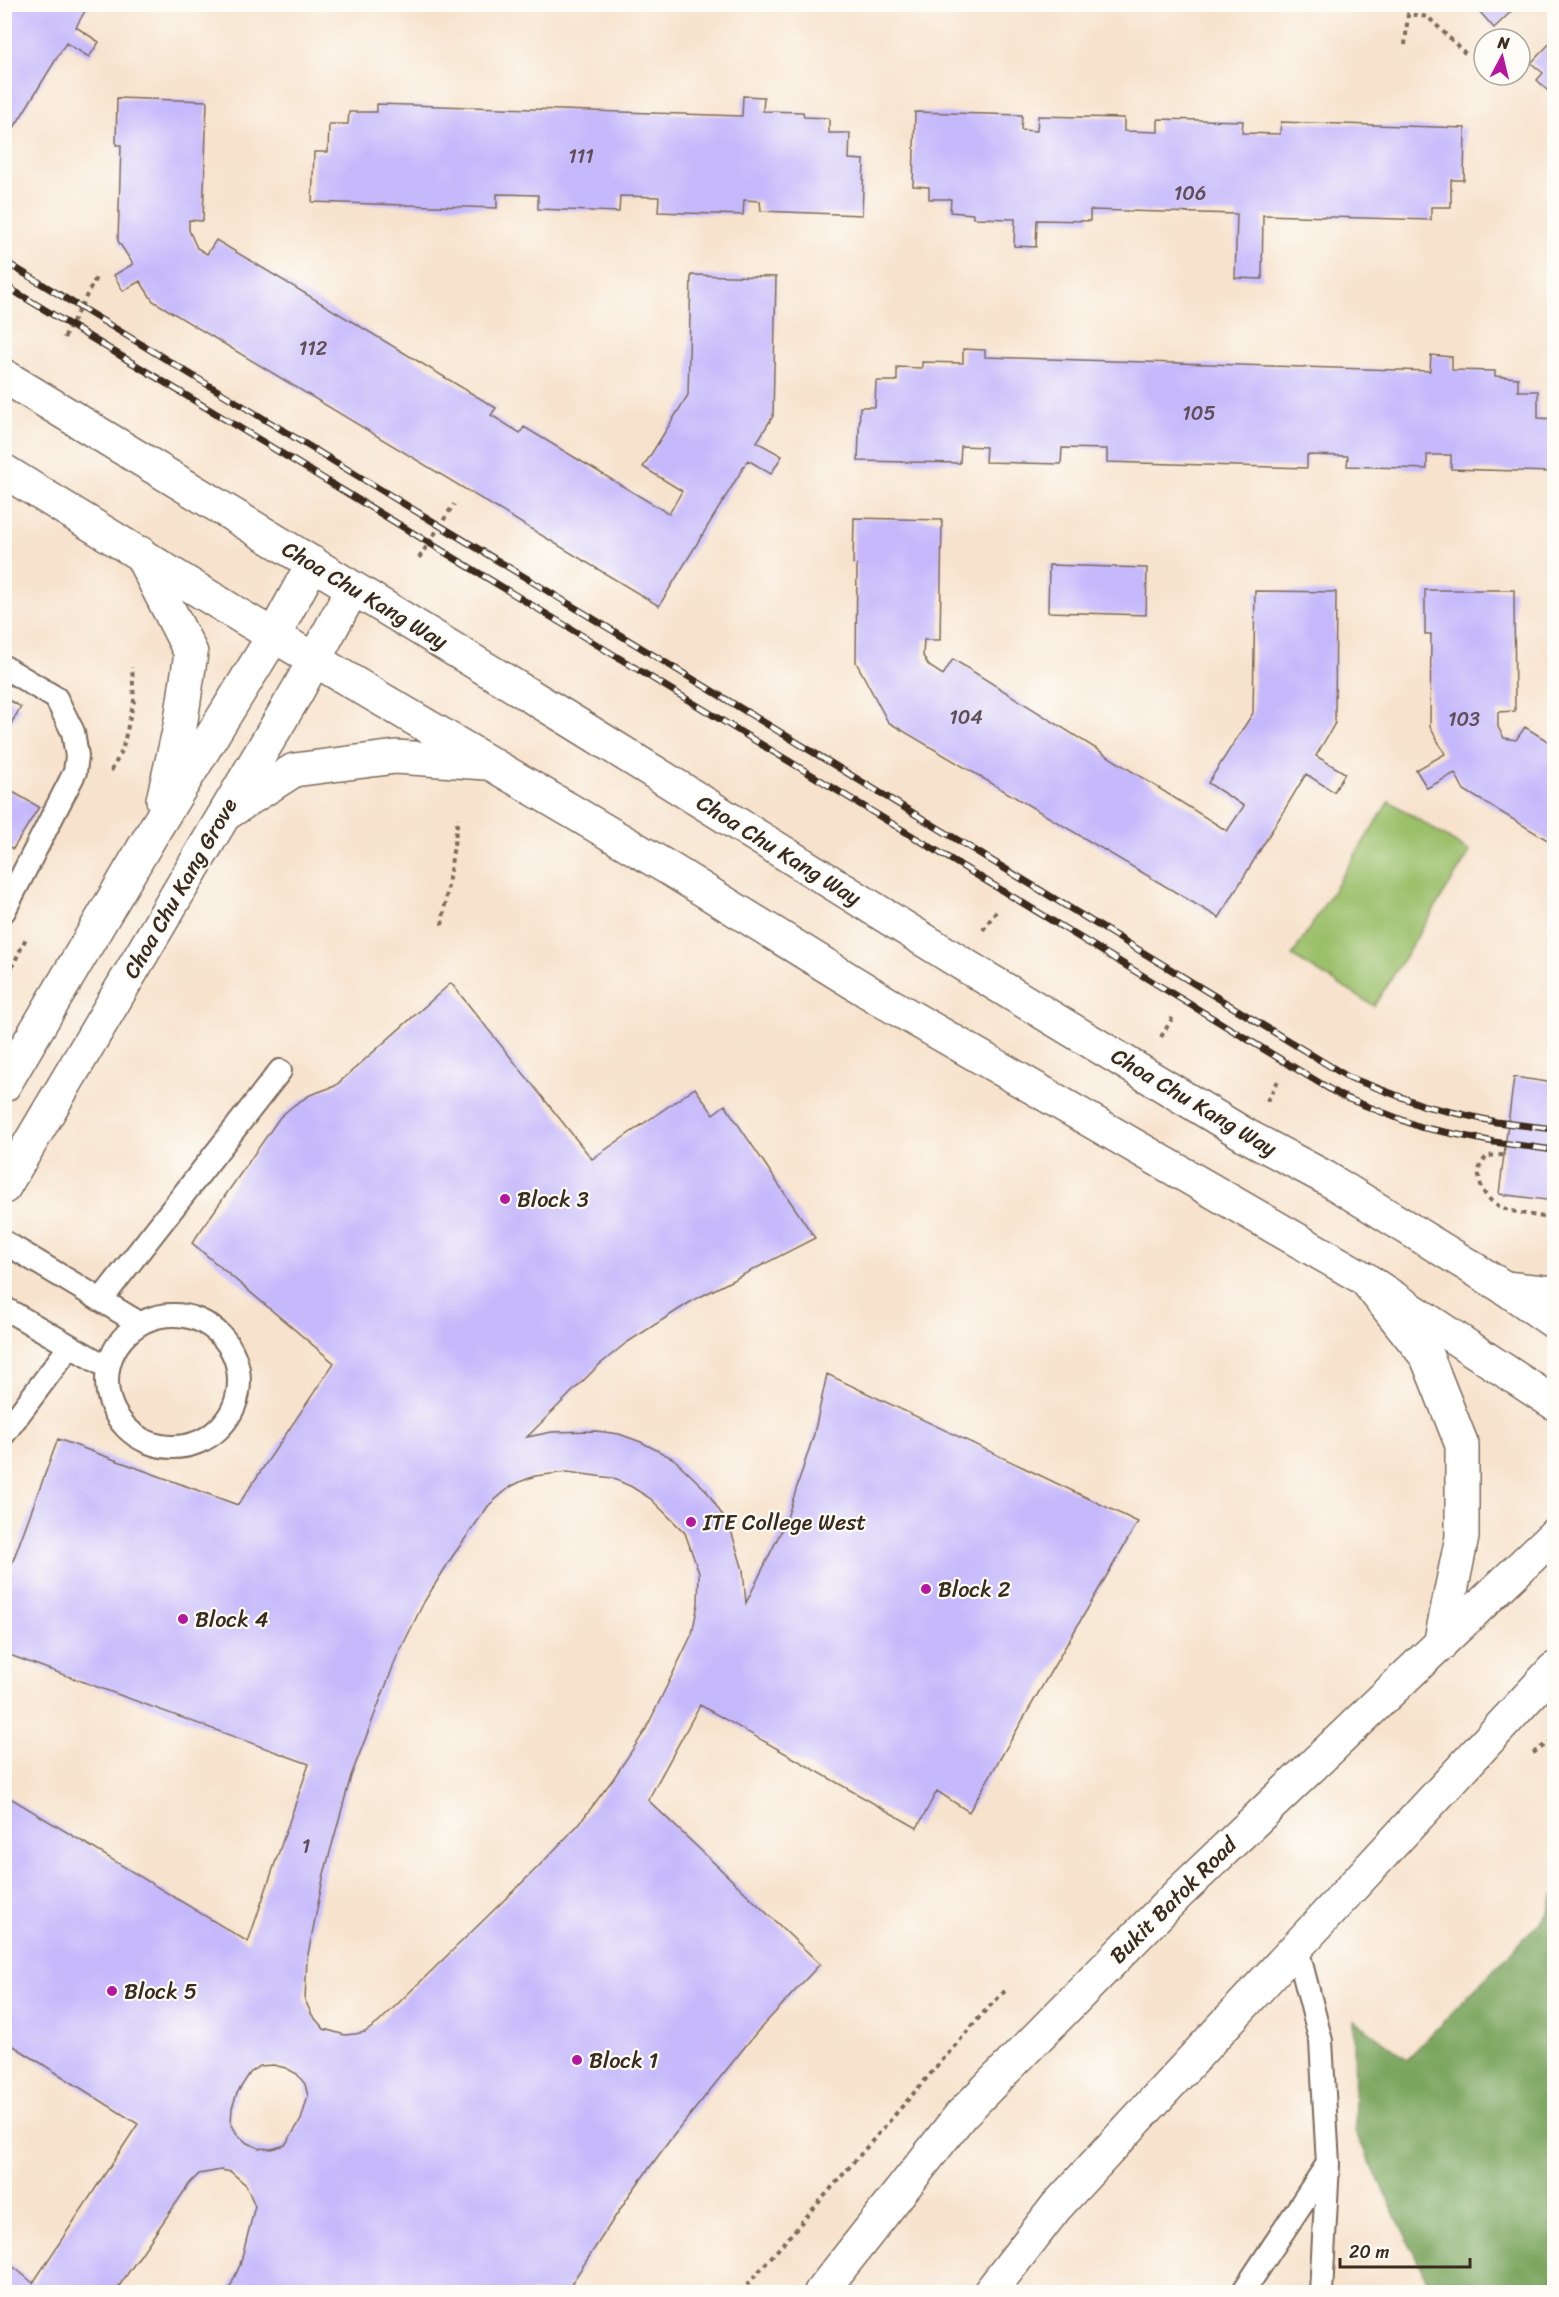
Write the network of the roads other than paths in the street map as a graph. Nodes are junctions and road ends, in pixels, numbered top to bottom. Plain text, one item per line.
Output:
1 (4, 376) edge
2 (4, 471) edge
3 (140, 553) junction
4 (312, 563) junction
5 (353, 588) junction
6 (274, 635) junction
7 (315, 660) junction
8 (4, 667) edge
9 (494, 764) junction
10 (221, 817) junction
11 (156, 827) junction
12 (4, 910) edge
13 (280, 1071) dead end
14 (4, 1085) edge
15 (4, 1187) edge
16 (4, 1242) edge
17 (1365, 1279) junction
18 (1505, 1288) junction
19 (1554, 1293) edge
20 (101, 1300) junction
21 (4, 1308) edge
22 (1554, 1322) edge
23 (139, 1323) junction
24 (70, 1346) junction
25 (107, 1367) junction
26 (1554, 1403) edge
27 (4, 1434) edge
28 (1554, 1534) edge
29 (1440, 1645) junction
30 (1554, 1669) edge
31 (1297, 1948) junction
32 (1328, 2164) junction
33 (821, 2292) edge
34 (990, 2292) edge
35 (1243, 2292) edge
36 (1321, 2292) edge

1 - 4 main road, Choa Chu Kang Way
2 - 3 main road
3 - 6 main road
3 - 11 main road
4 - 5 main road, Choa Chu Kang Way
4 - 6 main road
5 - 7 main road, Choa Chu Kang Grove
5 - 18 main road, Choa Chu Kang Way
6 - 7 main road
6 - 11 main road
7 - 9 main road
7 - 10 main road, Choa Chu Kang Grove
8 - 12 lane
9 - 10 main road
9 - 17 main road
10 - 15 main road, Choa Chu Kang Grove
11 - 14 main road
13 - 20 lane
16 - 20 lane
17 - 26 main road
17 - 29 main road
18 - 19 main road
18 - 22 main road, Choa Chu Kang Way
20 - 23 lane
21 - 24 lane
23 - 25 lane
23 - 25 lane
24 - 25 lane
24 - 27 lane
28 - 29 main road, Bukit Batok Road
29 - 33 main road, Bukit Batok Road
30 - 31 main road
31 - 32 lane
31 - 34 main road
32 - 35 lane
32 - 36 lane

